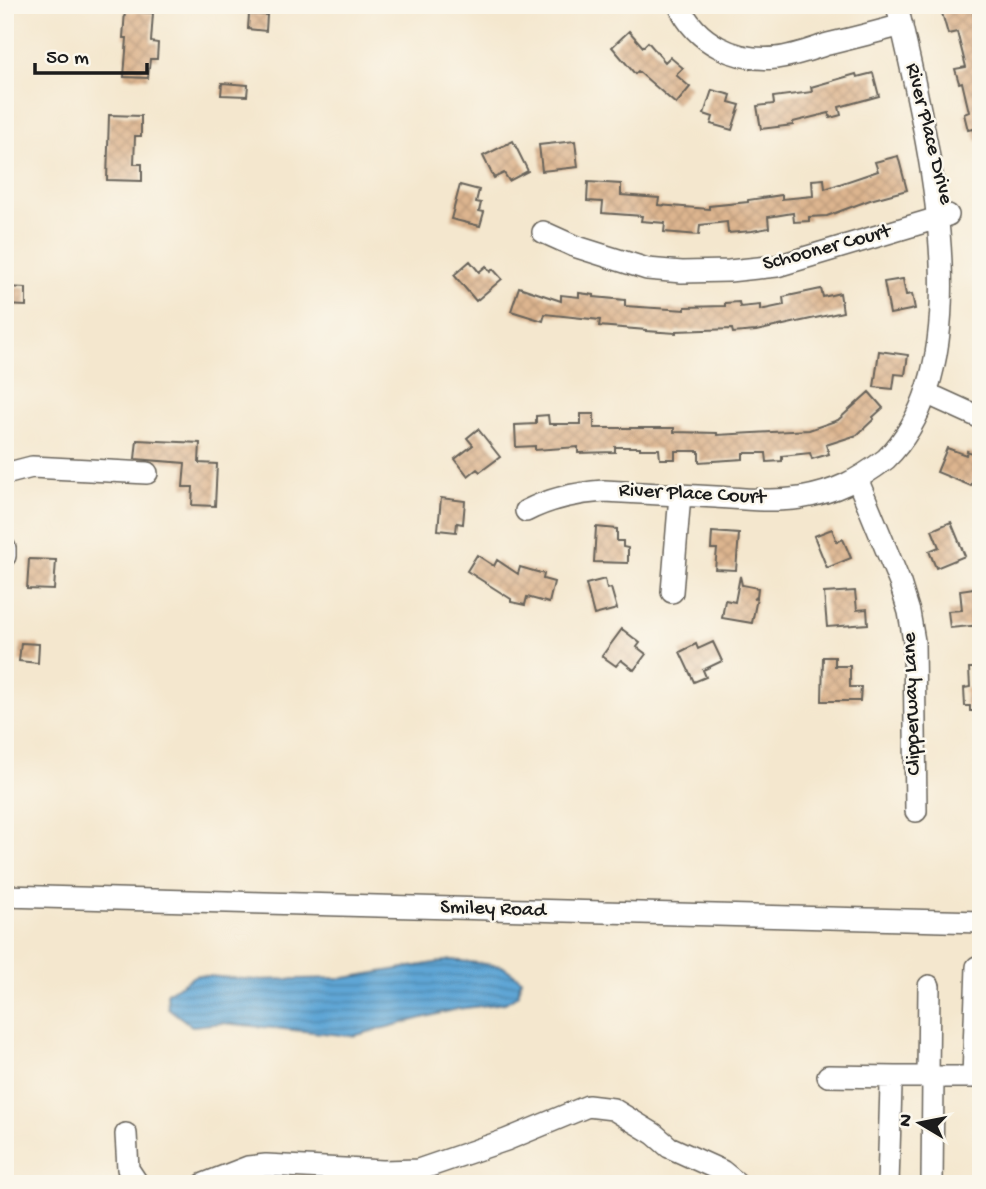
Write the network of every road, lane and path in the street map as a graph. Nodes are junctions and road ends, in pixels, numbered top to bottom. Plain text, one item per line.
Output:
1 (679, 5) edge
2 (899, 15) edge
3 (948, 215) junction
4 (543, 232) dead end
5 (937, 398) junction
6 (981, 418) edge
7 (147, 473) dead end
8 (5, 474) edge
9 (858, 481) junction
10 (680, 495) junction
11 (526, 511) dead end
12 (5, 548) edge
13 (5, 555) edge
14 (672, 592) dead end
15 (916, 811) dead end
16 (5, 896) edge
17 (981, 922) edge
18 (977, 967) dead end
19 (929, 986) dead end
20 (828, 1076) dead end
21 (931, 1076) junction
22 (896, 1077) junction
23 (977, 1077) edge
24 (126, 1134) dead end
25 (420, 1177) edge
26 (138, 1184) edge
27 (204, 1184) edge
28 (738, 1184) edge
29 (888, 1184) edge
30 (932, 1184) edge

1 - 2 street
2 - 3 street, River Place Drive
3 - 4 street, Schooner Court
3 - 5 street, River Place Drive
5 - 6 street
5 - 9 street, River Place Drive
7 - 8 street
9 - 10 street, River Place Court
9 - 15 street, Clipperway Lane
10 - 11 street, River Place Court
10 - 14 street
12 - 13 street
16 - 17 street, Smiley Road
18 - 23 street
19 - 21 street
20 - 22 street
21 - 22 street
21 - 23 street
21 - 30 street
22 - 29 street
24 - 26 street
25 - 27 street
25 - 28 street

